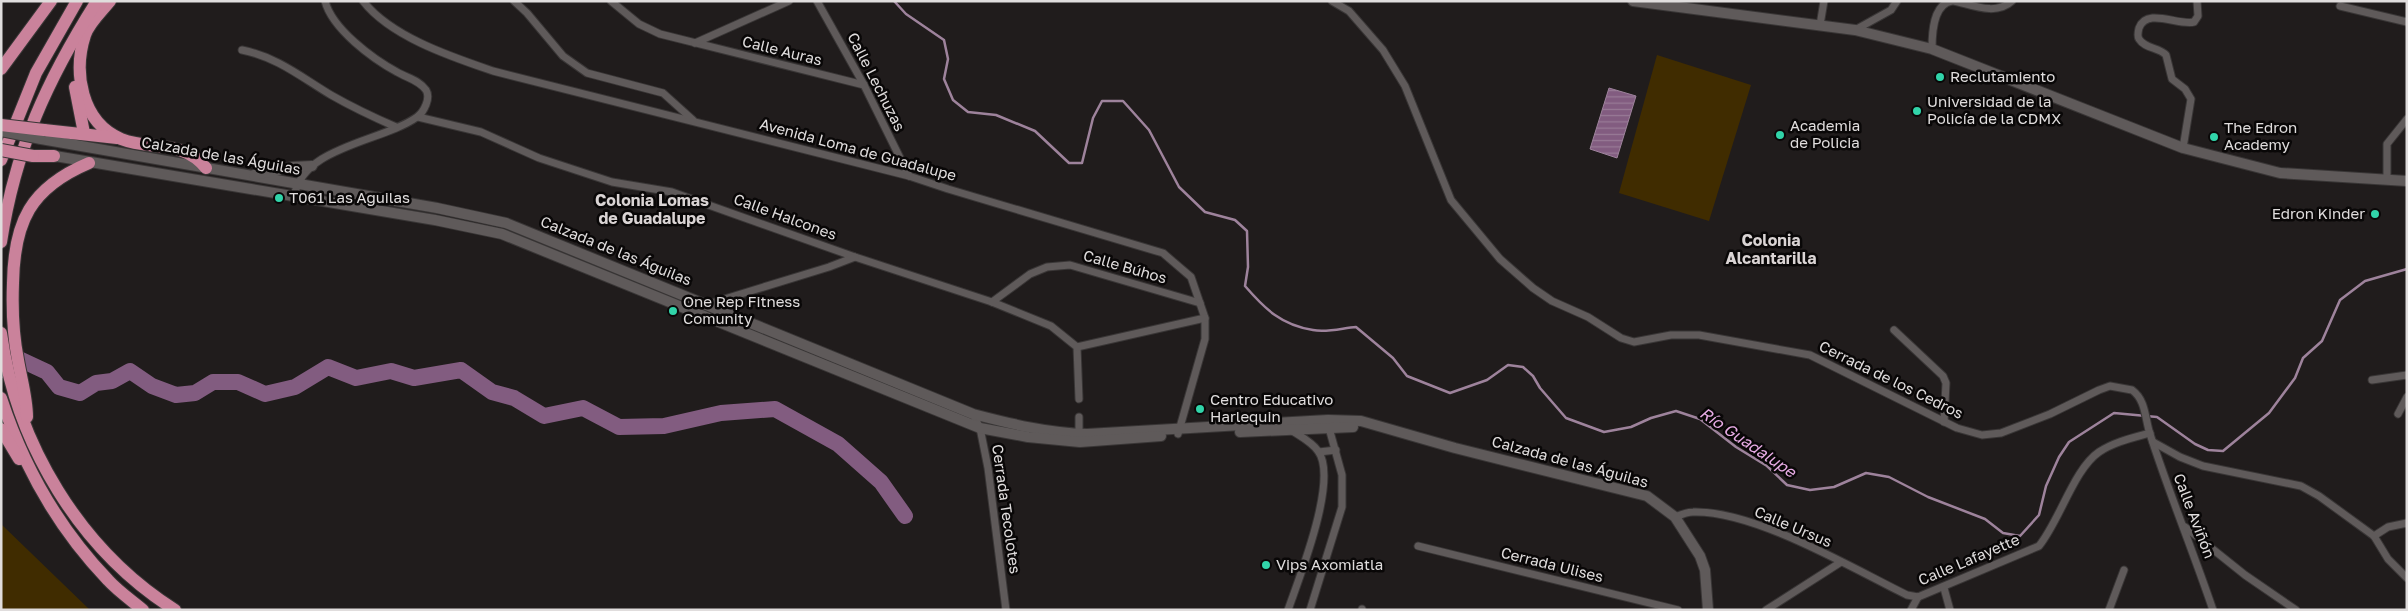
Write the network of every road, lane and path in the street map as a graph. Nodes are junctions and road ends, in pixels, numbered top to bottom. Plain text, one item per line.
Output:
1 (51, 1) edge
2 (77, 1) edge
3 (96, 1) edge
4 (110, 1) edge
5 (325, 1) edge
6 (364, 1) edge
7 (514, 1) edge
8 (611, 1) edge
9 (789, 1) edge
10 (818, 1) edge
11 (1332, 1) edge
12 (1633, 1) edge
13 (1824, 1) edge
14 (1897, 1) edge
15 (1953, 1) edge
16 (2012, 1) edge
17 (2198, 1) edge
18 (2340, 6) dead end
19 (2407, 22) edge
20 (1820, 25) junction
21 (1855, 30) junction
22 (85, 35) junction
23 (694, 43) junction
24 (1932, 49) junction
25 (242, 50) dead end
26 (1, 69) edge
27 (864, 85) junction
28 (418, 116) junction
29 (2407, 119) edge
30 (693, 120) junction
31 (1, 125) edge
32 (396, 127) junction
33 (1, 131) edge
34 (84, 133) junction
35 (43, 135) junction
36 (122, 139) junction
37 (1, 145) edge
38 (2178, 146) junction
39 (1, 150) edge
40 (34, 154) junction
41 (54, 156) joint
42 (1, 160) edge
43 (89, 163) junction
44 (312, 166) junction
45 (206, 168) junction
46 (251, 176) junction
47 (909, 176) junction
48 (2387, 180) junction
49 (2407, 181) edge
50 (296, 184) junction
51 (294, 197) junction
52 (1, 242) edge
53 (854, 257) junction
54 (992, 302) junction
55 (707, 303) junction
56 (1200, 303) junction
57 (693, 311) junction
58 (1205, 318) junction
59 (1894, 330) dead end
60 (1, 333) edge
61 (1077, 347) junction
62 (2407, 375) edge
63 (2372, 380) dead end
64 (2407, 397) edge
65 (1, 398) edge
66 (1079, 399) dead end
67 (973, 414) junction
68 (2398, 414) dead end
69 (1079, 417) dead end
70 (1944, 422) junction
71 (980, 428) junction
72 (1329, 428) junction
73 (1, 429) edge
74 (1384, 429) junction
75 (1290, 430) junction
76 (1178, 431) junction
77 (2149, 431) junction
78 (27, 432) junction
79 (1079, 438) junction
80 (2153, 442) junction
81 (1336, 450) junction
82 (1319, 452) junction
83 (28, 465) junction
84 (1674, 517) junction
85 (2407, 523) edge
86 (2185, 527) junction
87 (2374, 536) junction
88 (1418, 546) dead end
89 (1841, 562) junction
90 (2124, 570) dead end
91 (2407, 578) edge
92 (1944, 588) junction
93 (1918, 597) junction
94 (143, 610) edge
95 (174, 610) edge
96 (1006, 610) edge
97 (1288, 610) edge
98 (1310, 610) edge
99 (1678, 610) edge
100 (1708, 610) edge
101 (1766, 610) edge
102 (1911, 610) edge
103 (1950, 610) edge
104 (2109, 610) edge
105 (2213, 610) edge
106 (2296, 610) edge

1 - 26 highway
2 - 42 highway
3 - 52 highway
4 - 22 highway
5 - 28 street
6 - 30 street, Avenida Loma de Guadalupe
7 - 30 street
8 - 23 street
9 - 23 street
10 - 27 street, Calle Lechuzas
11 - 70 street, Cerrada de los Cedros
12 - 20 main road
13 - 20 street
14 - 21 street
15 - 16 street
15 - 24 street
17 - 38 street
18 - 19 street
20 - 21 main road
21 - 24 main road
22 - 34 highway
22 - 36 highway
23 - 27 street, Calle Auras
24 - 38 main road
25 - 32 street
27 - 47 street, Calle Lechuzas
28 - 32 street
28 - 53 street, Calle Halcones
29 - 48 street
30 - 47 street, Avenida Loma de Guadalupe
31 - 35 highway, bridge
32 - 44 street
33 - 35 main road, Calzada de las Águilas, bridge
34 - 35 highway
34 - 36 highway
35 - 45 main road, Calzada de las Águilas
36 - 45 highway
37 - 40 main road
38 - 48 main road
39 - 40 highway, bridge
40 - 41 highway
41 - 43 main road, Calzada de las Águilas
43 - 51 main road, Calzada de las Águilas
43 - 78 highway
44 - 46 main road
44 - 50 street
45 - 46 main road, Calzada de las Águilas
46 - 50 main road, Calzada de las Águilas
47 - 56 street, Avenida Loma de Guadalupe
48 - 49 main road
50 - 51 street
50 - 55 main road, Calzada de las Águilas
51 - 57 main road, Calzada de las Águilas
53 - 54 street, Calle Halcones
53 - 55 street
54 - 56 street, Calle Búhos
54 - 61 street, Calle Halcones
55 - 57 street
55 - 67 main road, Calzada de las Águilas
56 - 58 street, Avenida Loma de Guadalupe
57 - 71 main road, Calzada de las Águilas
58 - 61 street
58 - 76 street, Avenida Loma de Guadalupe
59 - 70 street
60 - 78 highway
61 - 66 street
62 - 63 street
64 - 68 street
65 - 83 highway
67 - 71 street, Cerrada Tecolotes
67 - 79 main road, Calzada de las Águilas
69 - 79 street
70 - 77 street, Cerrada de los Cedros
71 - 79 main road, Calzada de las Águilas
71 - 96 street, Cerrada Tecolotes
72 - 74 main road, Calzada de las Águilas
72 - 75 main road, Calzada de las Águilas
72 - 81 street
73 - 83 highway
74 - 76 main road, Calzada de las Águilas
74 - 84 main road, Calzada de las Águilas
75 - 76 main road, Calzada de las Águilas
75 - 82 street
76 - 79 main road, Calzada de las Águilas
77 - 80 street, Calle Aviñón
77 - 92 street, Calle Lafayette
78 - 95 highway
80 - 86 street, Calle Aviñón
80 - 87 street
81 - 82 street
81 - 98 street
82 - 97 street
83 - 94 highway
84 - 89 street, Calle Ursus
84 - 100 main road, Calzada de las Águilas
85 - 87 street
86 - 105 street, Calle Aviñón
86 - 106 street
87 - 91 street
88 - 99 street, Cerrada Ulises
89 - 93 street, Calle Lafayette
89 - 101 street
90 - 104 street
92 - 93 street, Calle Lafayette
92 - 103 street
93 - 102 street

